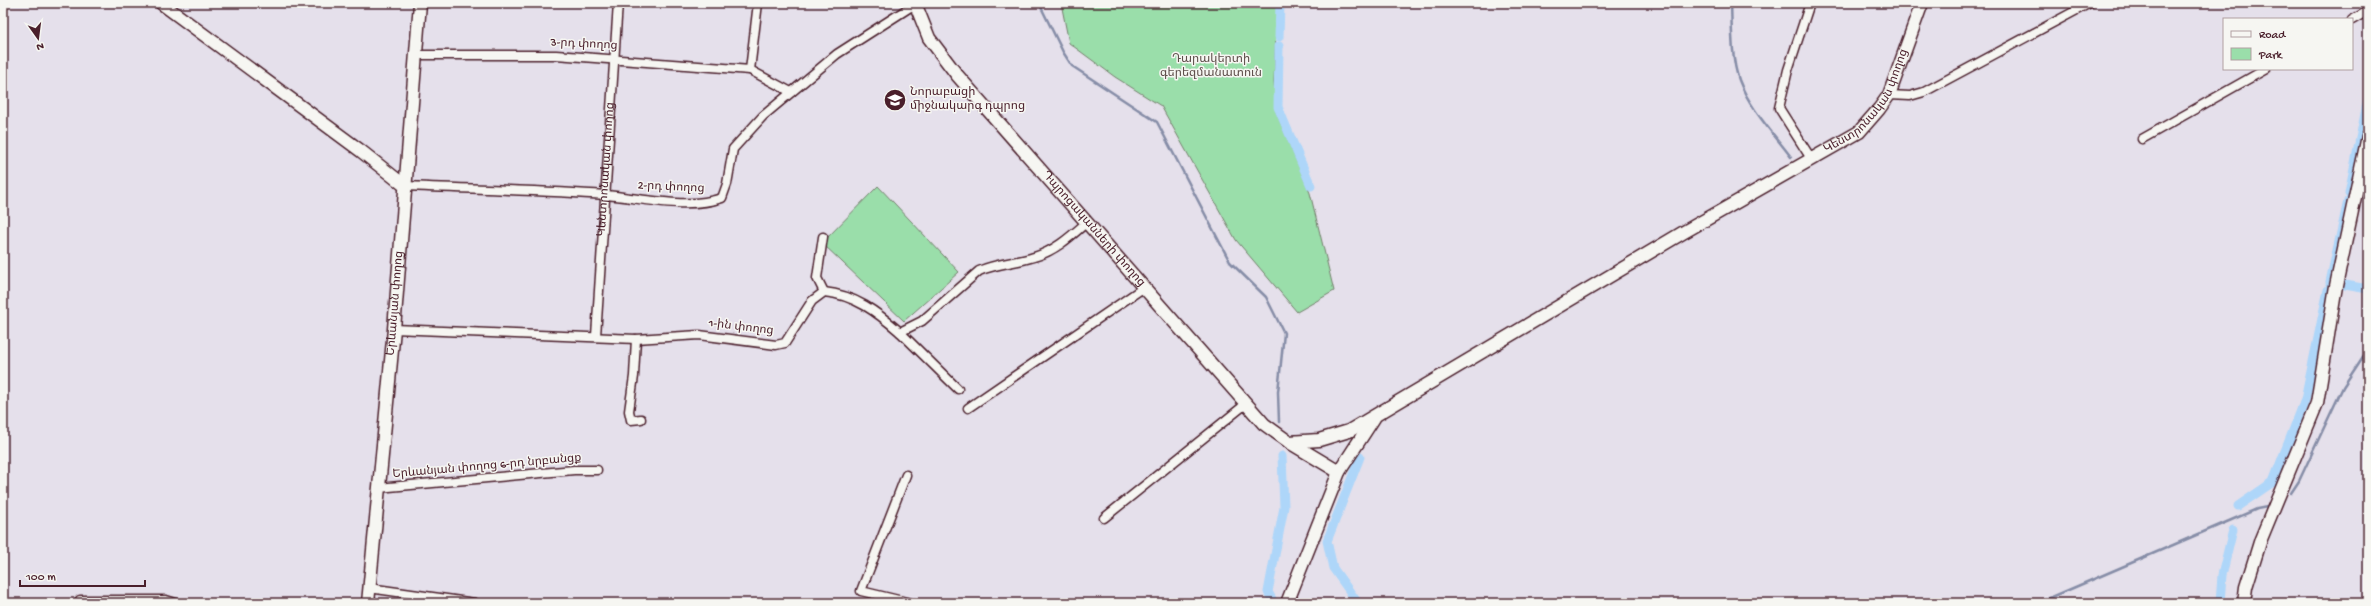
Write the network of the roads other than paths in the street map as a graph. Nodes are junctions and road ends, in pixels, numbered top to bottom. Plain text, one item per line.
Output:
1 (161, 3) edge
2 (420, 3) edge
3 (618, 3) edge
4 (758, 3) edge
5 (1810, 3) edge
6 (1922, 3) edge
7 (2090, 3) edge
8 (915, 4) edge
9 (2368, 11) edge
10 (2353, 19) edge
11 (416, 55) junction
12 (615, 58) junction
13 (750, 70) junction
14 (2264, 70) edge
15 (792, 92) junction
16 (1889, 95) junction
17 (2368, 136) edge
18 (2142, 139) dead end
19 (1812, 160) junction
20 (405, 186) junction
21 (605, 195) junction
22 (1086, 223) junction
23 (823, 237) dead end
24 (1143, 288) junction
25 (824, 292) junction
26 (394, 329) junction
27 (900, 332) junction
28 (596, 336) junction
29 (636, 339) junction
30 (958, 389) dead end
31 (1247, 404) junction
32 (968, 408) dead end
33 (1377, 414) junction
34 (641, 419) dead end
35 (1289, 442) junction
36 (597, 470) dead end
37 (1339, 472) junction
38 (906, 475) dead end
39 (378, 488) junction
40 (1104, 518) dead end
41 (369, 588) junction
42 (80, 600) dead end
43 (176, 603) edge
44 (368, 603) edge
45 (475, 603) edge
46 (911, 603) edge
47 (1287, 603) edge
48 (2244, 603) edge

1 - 20 main road
2 - 11 main road, Երևանյան փողոց
3 - 12 street, Կենտրոնական փողոց
4 - 13 street
5 - 19 street
6 - 16 main road, Կենտրոնական փողոց
7 - 16 street
8 - 15 street, 2-րդ փողոց
8 - 22 main road, Դպրոցականների փողոց
9 - 10 street
11 - 12 street, 3-րդ փողոց
11 - 20 main road, Երևանյան փողոց
12 - 13 street, 3-րդ փողոց
12 - 21 street, Կենտրոնական փողոց
13 - 15 street
14 - 18 street
15 - 21 street, 2-րդ փողոց
16 - 19 main road, Կենտրոնական փողոց
17 - 48 main road
19 - 33 main road, Կենտրոնական փողոց
20 - 21 street, 2-րդ փողոց
20 - 26 main road, Երևանյան փողոց
21 - 28 street, Կենտրոնական փողոց
22 - 24 main road, Դպրոցականների փողոց
22 - 27 street
23 - 25 street
24 - 31 main road, Դպրոցականների փողոց
24 - 32 street
25 - 27 street
25 - 29 street, 1-ին փողոց
26 - 28 street, 1-ին փողոց
26 - 39 main road, Երևանյան փողոց
27 - 30 street
28 - 29 street, 1-ին փողոց
29 - 34 street
31 - 35 main road, Դպրոցականների փողոց
31 - 40 street
33 - 35 main road, Կենտրոնական փողոց
33 - 37 main road
35 - 37 main road, Դպրոցականների փողոց
36 - 39 street, Երևանյան փողոց 6-րդ նրբանցք
37 - 47 main road
38 - 46 street
39 - 41 main road, Երևանյան փողոց
41 - 44 main road, Երևանյան փողոց
41 - 45 street
42 - 43 street

